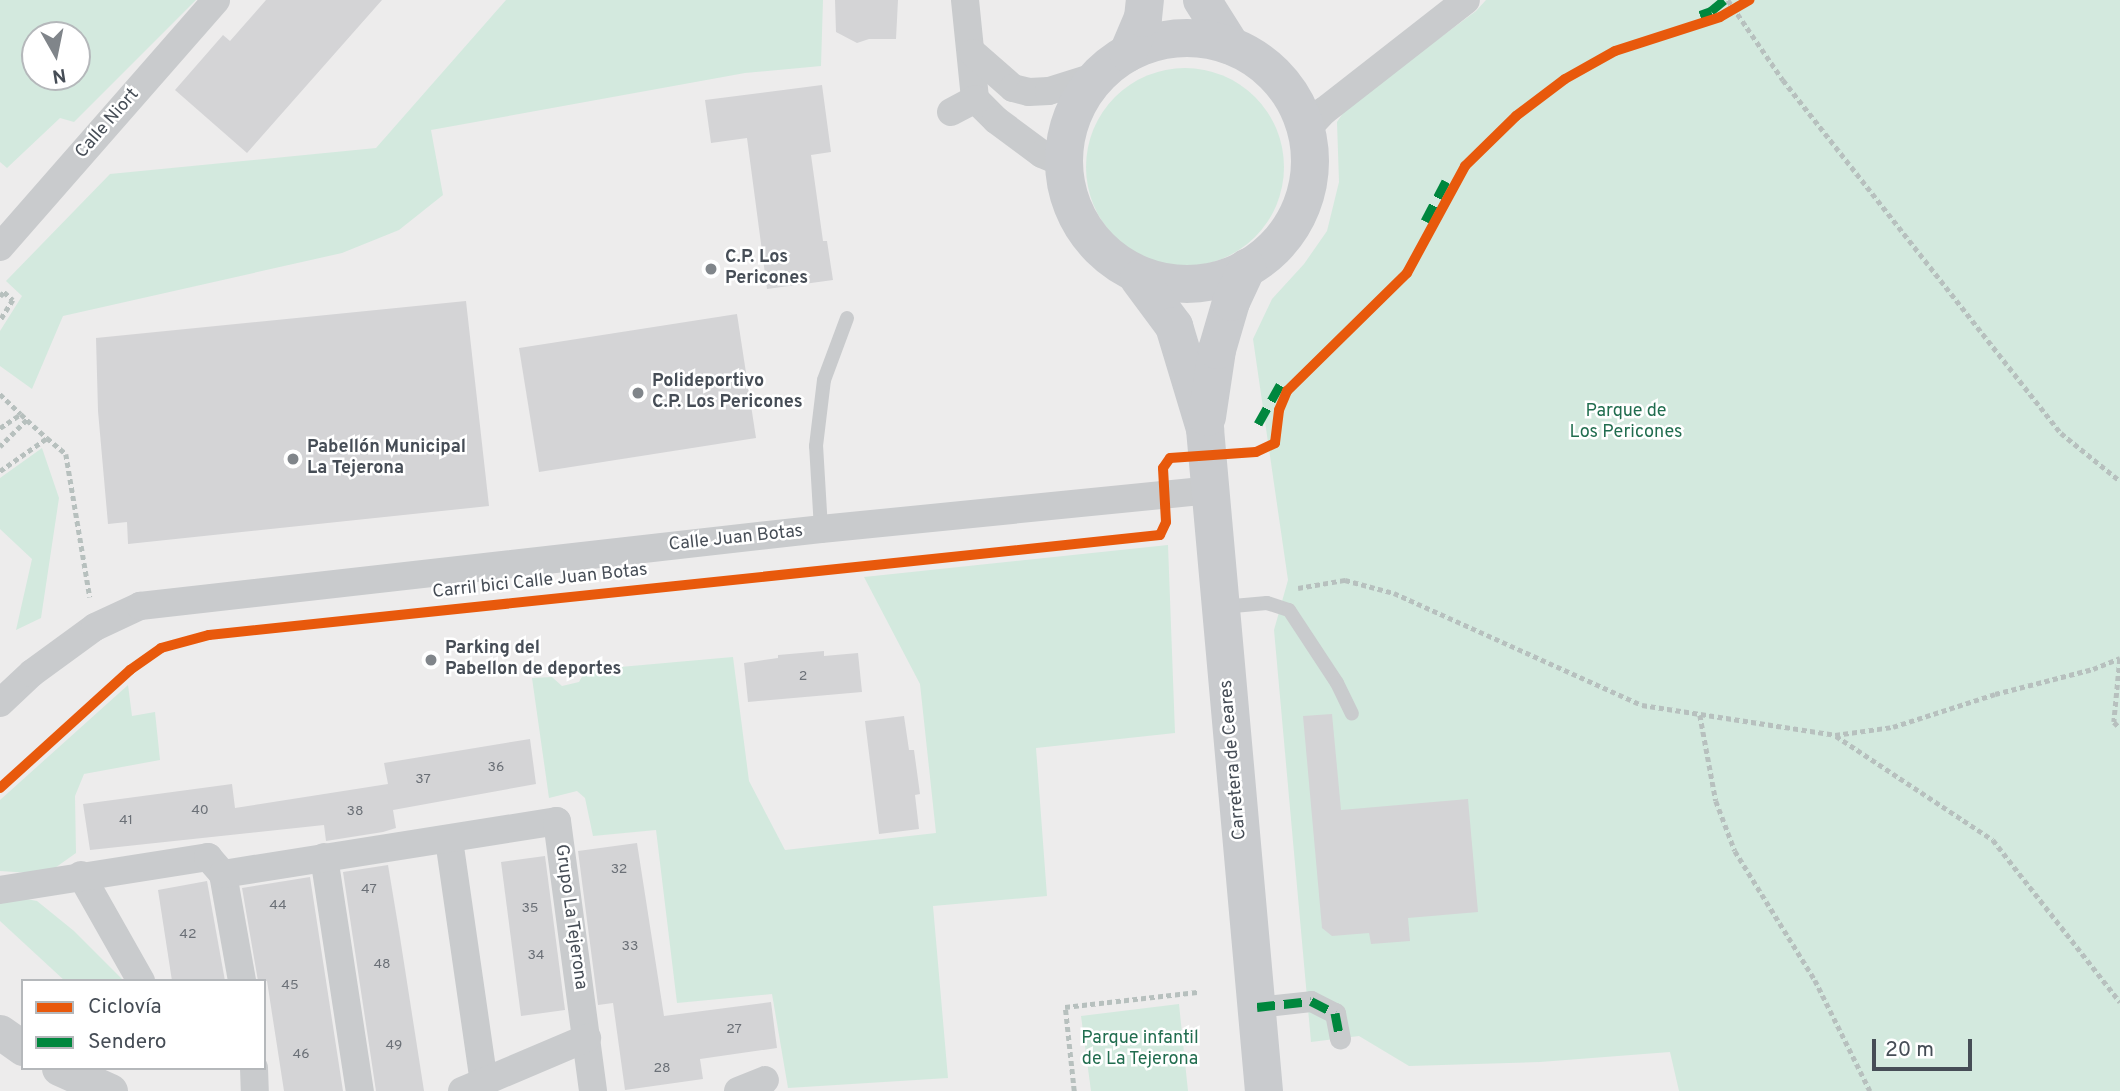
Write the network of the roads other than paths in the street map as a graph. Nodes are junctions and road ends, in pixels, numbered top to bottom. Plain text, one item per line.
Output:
1 (216, 0) edge
2 (965, 0) edge
3 (1145, 0) edge
4 (1202, 0) edge
5 (1466, 0) edge
6 (1231, 46) junction
7 (972, 52) junction
8 (1128, 52) junction
9 (1097, 76) junction
10 (1316, 120) junction
11 (1063, 163) junction
12 (5, 230) edge
13 (1247, 268) junction
14 (1139, 279) junction
15 (847, 318) dead end
16 (1205, 429) junction
17 (1210, 490) junction
18 (821, 529) junction
19 (1220, 607) junction
20 (0, 703) edge
21 (1352, 714) dead end
22 (449, 840) junction
23 (324, 858) junction
24 (223, 874) junction
25 (81, 875) junction
26 (0, 890) edge
27 (140, 979) edge
28 (242, 979) edge
29 (1257, 1007) junction
30 (0, 1032) edge
31 (587, 1038) junction
32 (1340, 1039) dead end
33 (21, 1047) edge
34 (63, 1070) edge
35 (254, 1070) edge
36 (765, 1080) dead end
37 (473, 1087) edge
38 (110, 1091) edge
39 (255, 1091) edge
40 (360, 1091) edge
41 (593, 1091) edge
42 (738, 1091) edge
43 (1264, 1091) edge

1 - 12 street, Calle Niort
2 - 7 street
3 - 8 main road
4 - 6 main road
5 - 10 street
6 - 8 main road
6 - 10 main road
7 - 9 street
7 - 11 street
8 - 9 main road
9 - 11 main road
10 - 13 main road
11 - 14 main road
13 - 14 main road
13 - 16 main road, Carretera de Ceares
14 - 16 main road, Carretera de Ceares
15 - 18 lane
16 - 17 main road, Carretera de Ceares
17 - 18 street, Calle Juan Botas
17 - 19 main road, Carretera de Ceares
18 - 20 street, Calle Juan Botas
19 - 21 lane
19 - 29 main road, Carretera de Ceares
22 - 23 street, Grupo La Tejerona
22 - 31 street, Grupo La Tejerona
22 - 37 street
23 - 24 street, Grupo La Tejerona
23 - 40 street
24 - 25 street
24 - 28 street
25 - 26 street
25 - 27 street
29 - 32 street
29 - 43 main road, Carretera de Ceares
30 - 33 street
31 - 37 street
31 - 41 street, Grupo La Tejerona
34 - 38 street
35 - 39 street
36 - 42 street

